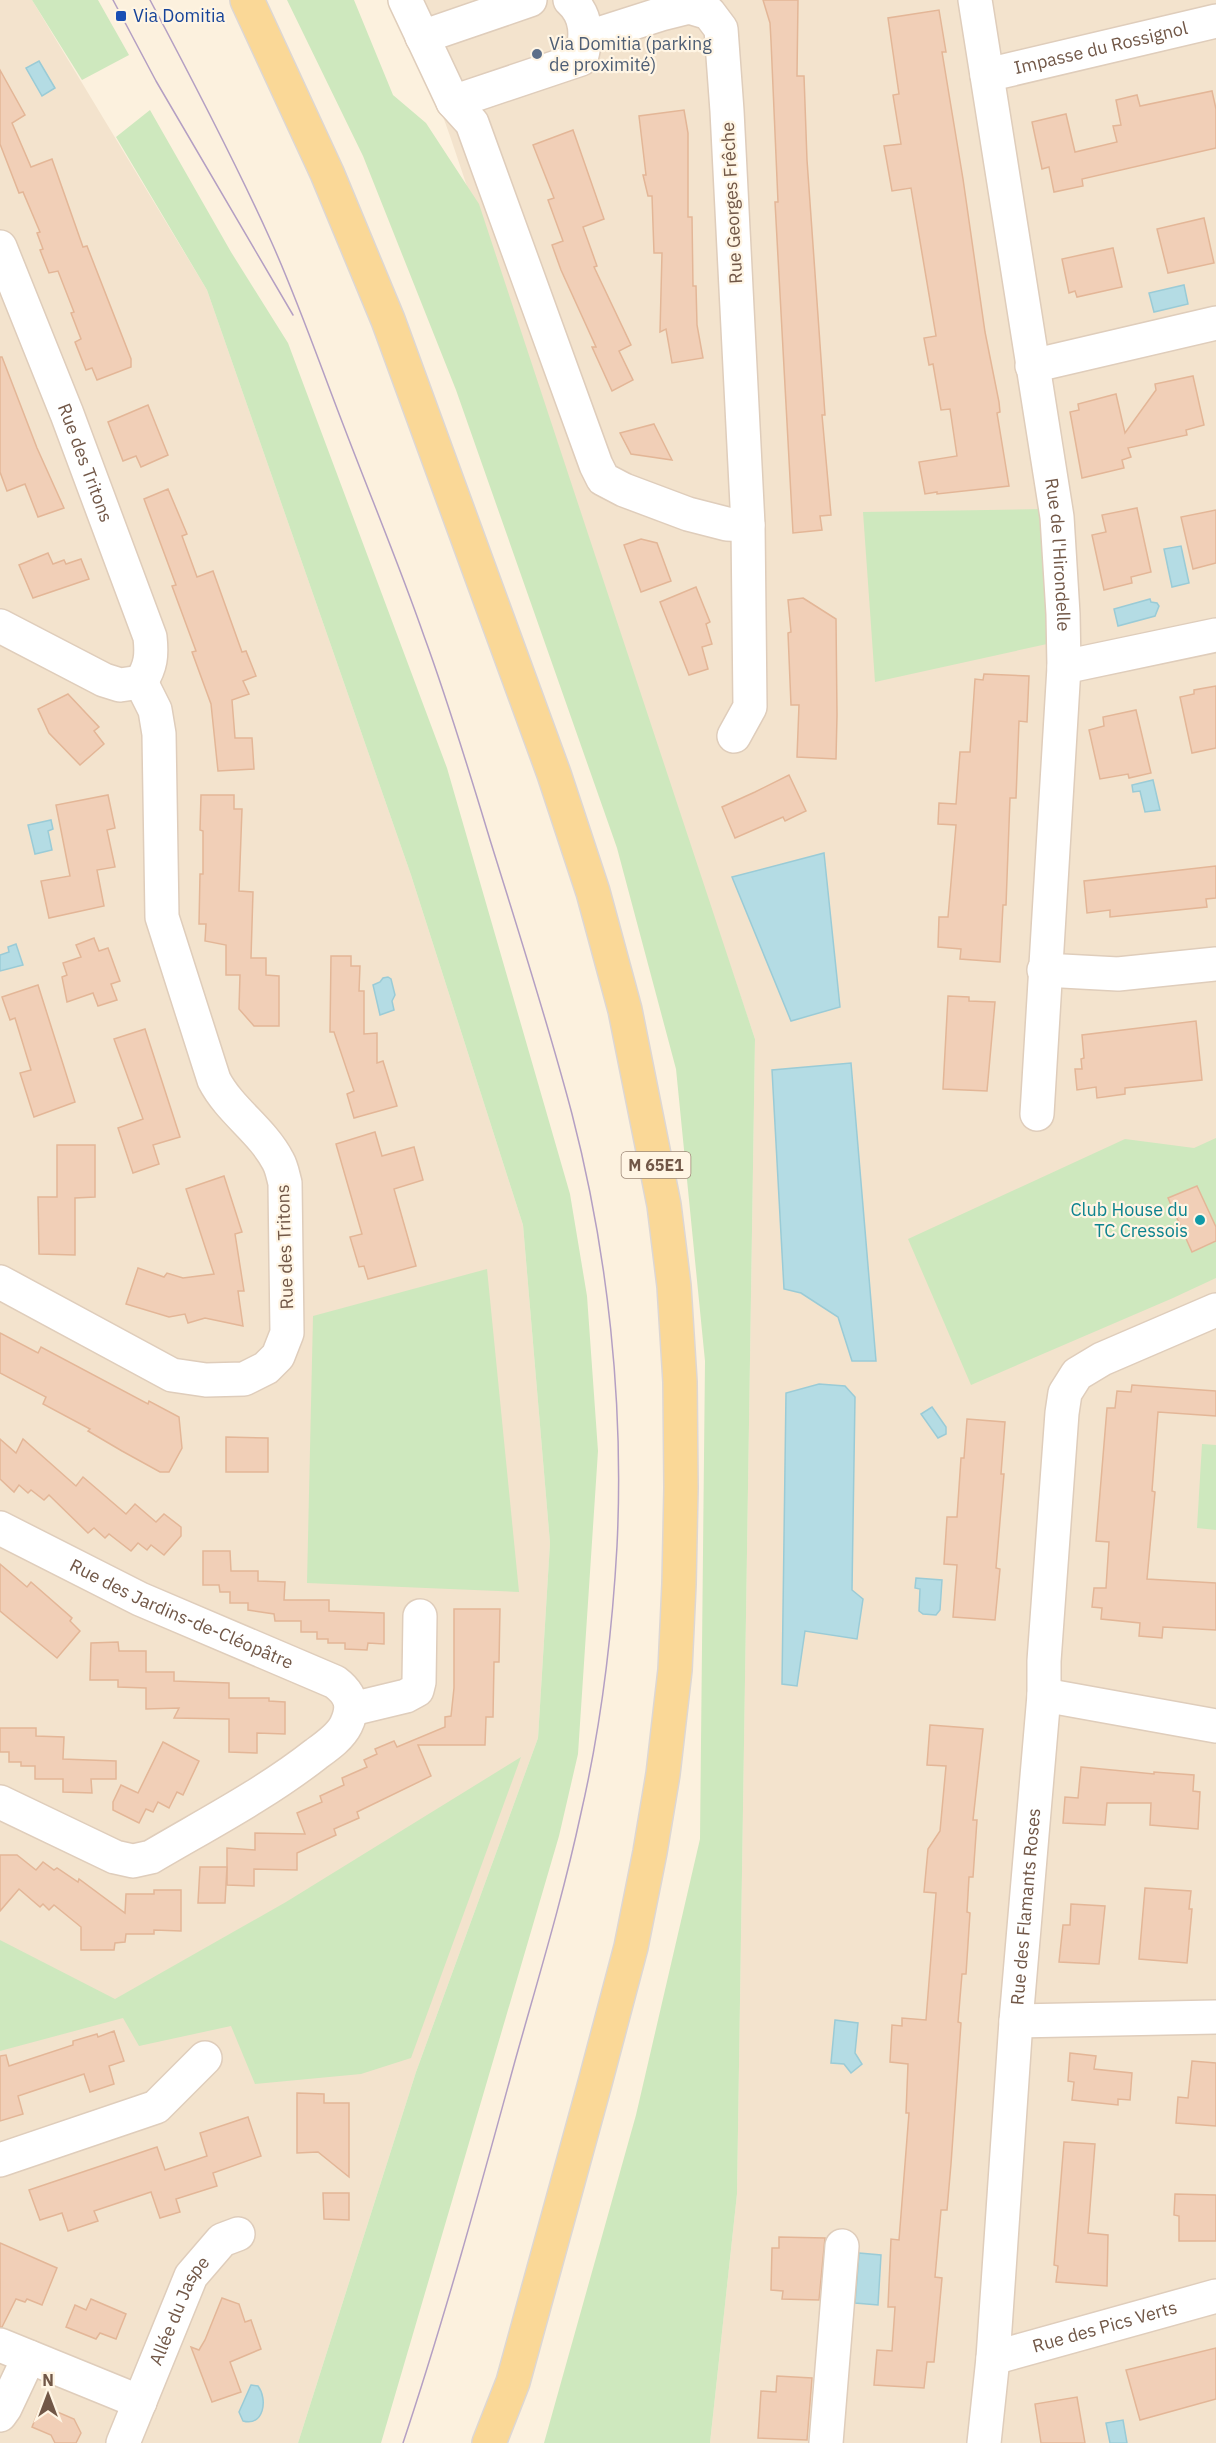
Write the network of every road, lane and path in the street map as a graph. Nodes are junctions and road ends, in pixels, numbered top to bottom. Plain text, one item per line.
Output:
1 (247, 0) edge
2 (405, 0) edge
3 (530, 0) edge
4 (570, 0) edge
5 (975, 0) edge
6 (1216, 21) edge
7 (423, 37) junction
8 (586, 38) junction
9 (987, 75) junction
10 (463, 112) junction
11 (0, 247) edge
12 (1216, 324) edge
13 (1032, 366) junction
14 (748, 525) junction
15 (0, 626) edge
16 (1216, 634) edge
17 (1064, 667) junction
18 (141, 682) junction
19 (734, 736) dead end
20 (1216, 964) edge
21 (1044, 970) junction
22 (1037, 1114) dead end
23 (0, 1282) edge
24 (1216, 1310) edge
25 (0, 1528) edge
26 (420, 1616) dead end
27 (1044, 1695) junction
28 (352, 1709) junction
29 (1216, 1726) edge
30 (0, 1802) edge
31 (1216, 2017) edge
32 (1016, 2021) junction
33 (205, 2058) dead end
34 (0, 2160) edge
35 (238, 2234) dead end
36 (842, 2246) dead end
37 (1216, 2296) edge
38 (14, 2351) edge
39 (993, 2358) junction
40 (513, 2382) junction
41 (140, 2402) junction
42 (0, 2415) edge
43 (123, 2443) edge
44 (489, 2443) edge
45 (503, 2443) edge
46 (826, 2443) edge
47 (984, 2443) edge

1 - 40 main road, M 65E1
2 - 7 street
3 - 7 street
4 - 8 street
5 - 9 street, Rue de l'Hirondelle
6 - 9 street, Impasse du Rossignol
7 - 10 street
8 - 10 street
8 - 14 street, Rue Georges Frêche
9 - 13 street, Rue de l'Hirondelle
10 - 14 street
11 - 18 street, Rue des Tritons
12 - 13 street
13 - 17 street, Rue de l'Hirondelle
14 - 19 street, Rue Georges Frêche
15 - 18 street
16 - 17 street
17 - 21 street, Rue de l'Hirondelle
18 - 23 street, Rue des Tritons
20 - 21 street
21 - 22 street, Rue de l'Hirondelle
24 - 27 street, Rue des Flamants Roses
25 - 28 street, Rue des Jardins-de-Cléopâtre
26 - 28 street
27 - 29 street
27 - 32 street, Rue des Flamants Roses
28 - 30 street
31 - 32 street
32 - 39 street, Rue des Flamants Roses
33 - 34 street
35 - 41 street, Allée du Jaspe
36 - 46 street
37 - 39 street, Rue des Pics Verts
38 - 41 street
38 - 42 street
39 - 47 street, Rue des Flamants Roses
40 - 44 main road, M 65E1
40 - 45 main road, M 65E1
41 - 43 street, Allée du Jaspe

